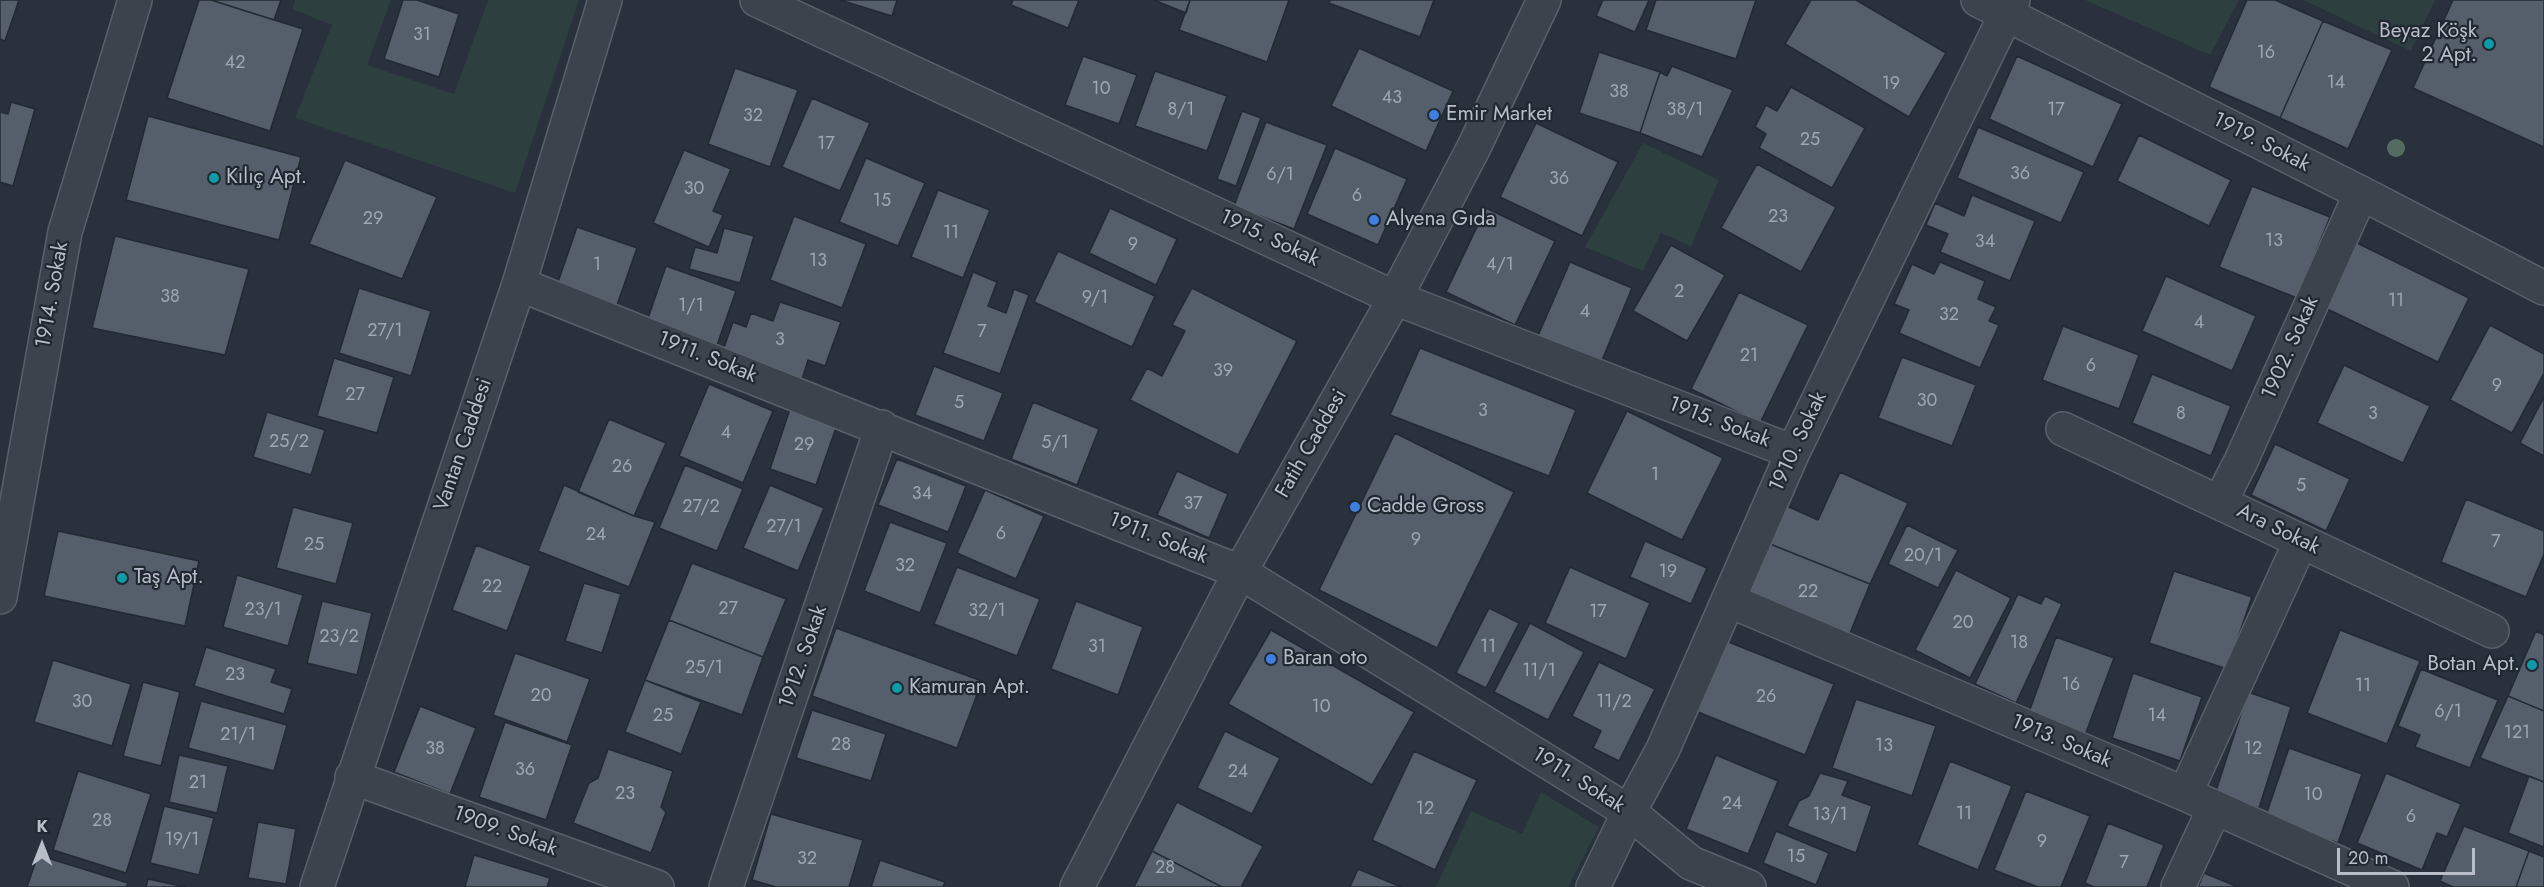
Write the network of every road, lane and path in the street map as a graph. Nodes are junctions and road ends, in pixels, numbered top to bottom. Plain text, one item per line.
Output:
1 (135, 0) edge
2 (605, 0) edge
3 (757, 0) edge
4 (1544, 0) edge
5 (1999, 5) edge
6 (2361, 193) junction
7 (519, 284) junction
8 (2544, 288) edge
9 (1395, 298) junction
10 (882, 427) junction
11 (2063, 429) dead end
12 (1793, 452) junction
13 (2220, 502) junction
14 (2301, 542) junction
15 (1240, 572) junction
16 (0, 595) edge
17 (1728, 600) junction
18 (2492, 631) dead end
19 (352, 777) junction
20 (2185, 794) junction
21 (2215, 807) junction
22 (1629, 812) junction
23 (317, 887) edge
24 (657, 887) edge
25 (726, 887) edge
26 (1077, 887) edge
27 (1593, 887) edge
28 (1749, 887) edge
29 (2178, 887) edge
30 (2392, 887) edge

1 - 16 street, 1914. Sokak
2 - 7 street, Vantan Caddesi
3 - 9 street, 1915. Sokak
4 - 9 street, Fatih Caddesi
5 - 6 street, 1919. Sokak
5 - 12 street, 1910. Sokak
6 - 8 street, 1919. Sokak
6 - 13 street, 1902. Sokak
7 - 10 street, 1911. Sokak
7 - 19 street, Vantan Caddesi
9 - 12 street, 1915. Sokak
9 - 15 street, Fatih Caddesi
10 - 15 street, 1911. Sokak
10 - 25 street, 1912. Sokak
11 - 13 street, Ara Sokak
12 - 17 street, 1910. Sokak
13 - 14 street, Ara Sokak
14 - 18 street, Ara Sokak
14 - 20 street
15 - 22 street, 1911. Sokak
15 - 26 street, Fatih Caddesi
17 - 20 street, 1913. Sokak
17 - 22 street, 1910. Sokak
19 - 23 street, Vantan Caddesi
19 - 24 street, 1909. Sokak
20 - 21 street, 1913. Sokak
21 - 29 street
21 - 30 street, 1913. Sokak
22 - 27 street, 1910. Sokak
22 - 28 street, 1911. Sokak

